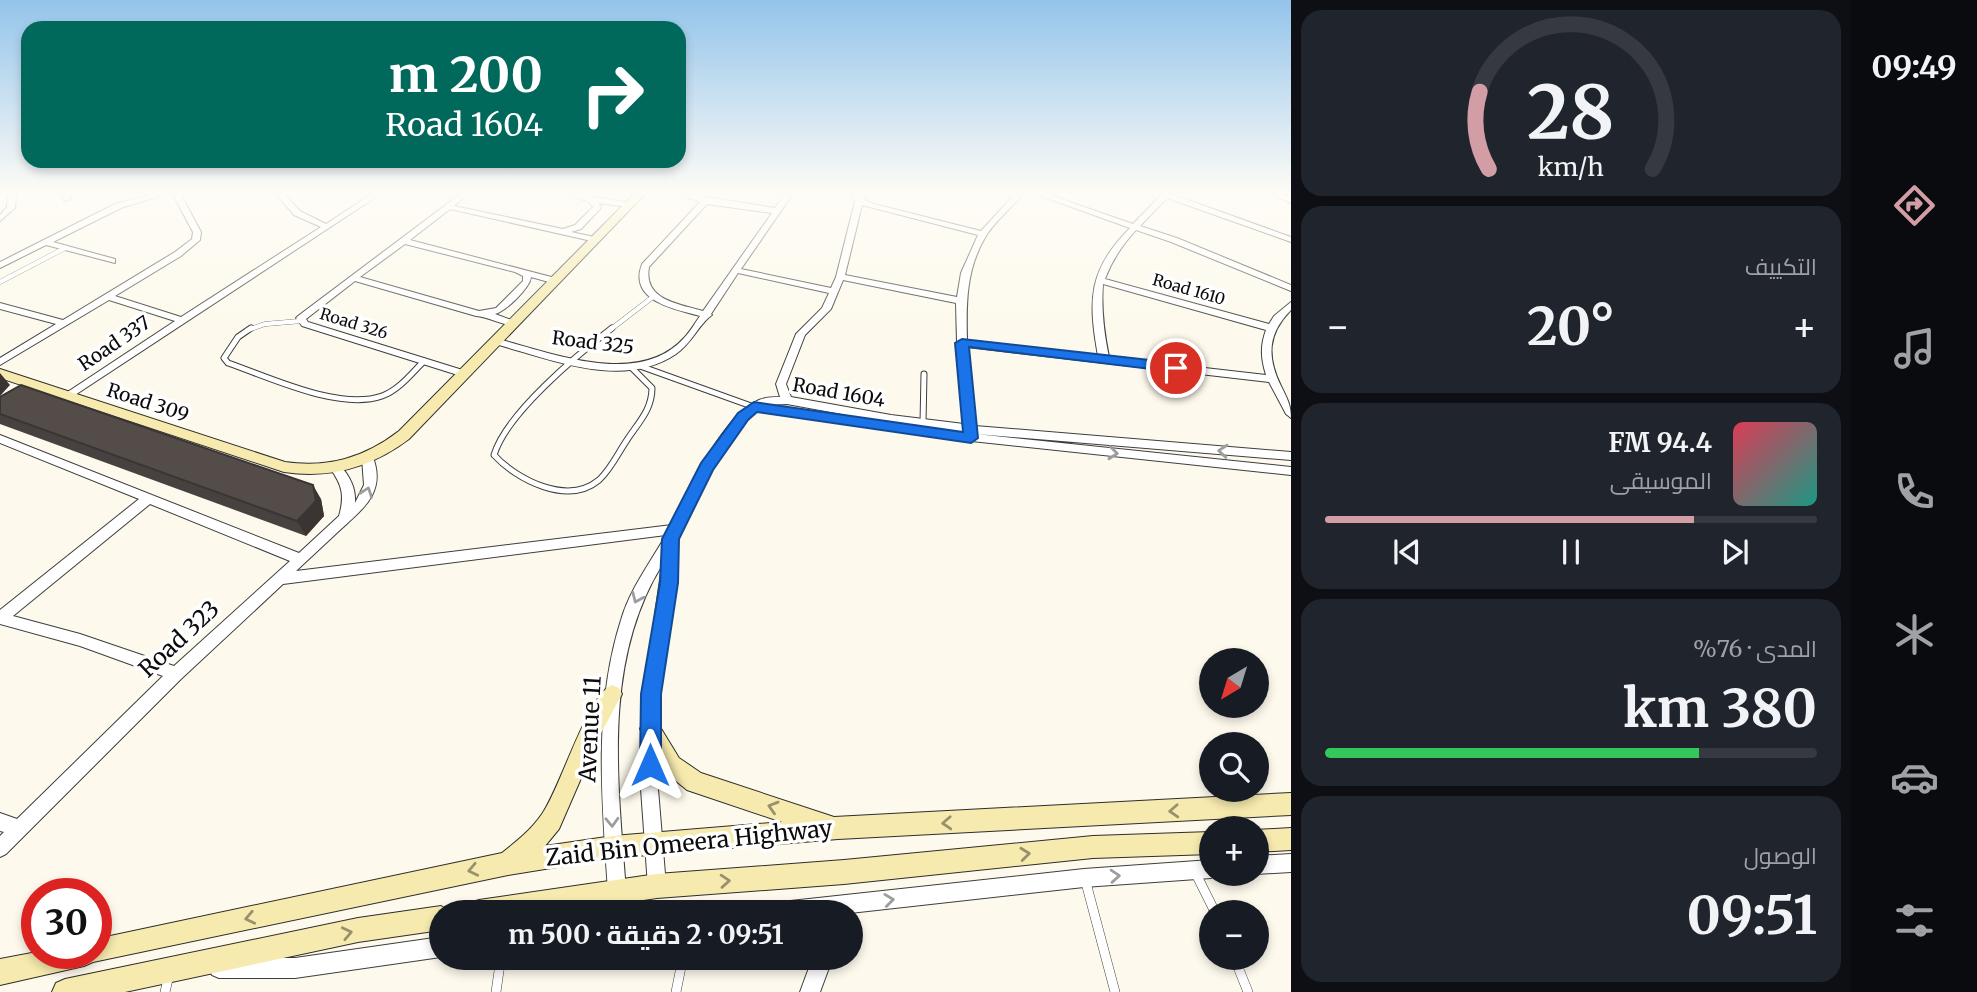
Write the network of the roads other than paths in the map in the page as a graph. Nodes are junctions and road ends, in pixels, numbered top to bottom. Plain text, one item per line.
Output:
1 (194, 241) edge
2 (301, 241) edge
3 (402, 241) edge
4 (409, 241) edge
5 (595, 241) edge
6 (668, 241) edge
7 (755, 241) edge
8 (848, 241) edge
9 (979, 241) edge
10 (1120, 241) edge
11 (1174, 241) edge
12 (45, 242) joint
13 (65, 248) junction
14 (112, 261) dead end
15 (0, 265) edge
16 (736, 270) junction
17 (523, 272) junction
18 (840, 277) junction
19 (353, 278) junction
20 (1100, 280) junction
21 (556, 281) junction
22 (0, 282) edge
23 (1291, 288) edge
24 (834, 291) junction
25 (654, 296) junction
26 (109, 297) junction
27 (961, 301) junction
28 (0, 306) edge
29 (1291, 306) edge
30 (488, 314) junction
31 (707, 315) junction
32 (180, 320) junction
33 (301, 321) junction
34 (64, 323) junction
35 (514, 324) junction
36 (1270, 328) junction
37 (498, 342) junction
38 (962, 343) junction
39 (1104, 359) junction
40 (424, 361) junction
41 (569, 361) junction
42 (0, 362) edge
43 (636, 367) junction
44 (0, 373) edge
45 (465, 374) junction
46 (924, 374) dead end
47 (1272, 379) junction
48 (68, 395) junction
49 (787, 400) junction
50 (754, 407) junction
51 (1291, 414) edge
52 (923, 423) junction
53 (970, 434) junction
54 (0, 439) edge
55 (1291, 456) edge
56 (368, 458) junction
57 (336, 468) junction
58 (1291, 471) edge
59 (149, 498) junction
60 (345, 517) junction
61 (673, 534) junction
62 (300, 559) junction
63 (278, 579) junction
64 (0, 618) edge
65 (176, 674) junction
66 (612, 694) junction
67 (650, 729) junction
68 (1291, 804) edge
69 (0, 822) edge
70 (18, 828) junction
71 (838, 828) junction
72 (1291, 839) edge
73 (1269, 840) edge
74 (654, 843) junction
75 (1199, 843) edge
76 (613, 847) junction
77 (0, 848) edge
78 (508, 863) junction
79 (1291, 863) edge
80 (1269, 865) edge
81 (1199, 870) edge
82 (1084, 878) junction
83 (657, 886) junction
84 (617, 891) junction
85 (558, 900) edge
86 (863, 906) edge
87 (429, 920) edge
88 (112, 948) edge
89 (429, 949) edge
90 (0, 963) edge
91 (21, 965) edge
92 (21, 967) edge
93 (499, 970) edge
94 (680, 970) edge
95 (818, 970) edge
96 (1239, 970) edge
97 (0, 972) edge
98 (170, 977) edge
99 (79, 991) edge
100 (496, 992) edge
101 (676, 992) edge
102 (810, 992) edge
103 (1115, 992) edge
104 (1248, 992) edge

1 - 26 street
2 - 32 street, Road 337
3 - 19 street, Road 326
4 - 17 street
5 - 21 street
6 - 25 street
7 - 16 street, Road 325
8 - 18 street
9 - 27 street
10 - 20 street
11 - 23 street
12 - 13 street
12 - 15 street
13 - 14 street
13 - 22 lane
16 - 24 street
16 - 31 street, Road 325
17 - 21 street
17 - 30 street
18 - 24 street
18 - 27 street
19 - 30 street
19 - 33 street, Road 326
20 - 36 street, Road 1610
20 - 39 street
21 - 35 street
24 - 49 street
25 - 31 street
25 - 41 lane
26 - 32 street, Road 337
26 - 34 street
27 - 38 street
28 - 34 street
29 - 36 street
30 - 35 street
31 - 43 street, Road 325
32 - 48 street, Road 337
33 - 40 street, Road 326
33 - 40 lane
34 - 42 street
35 - 37 street
36 - 47 street
37 - 41 street, Road 325
37 - 45 street
38 - 39 street
38 - 53 street
39 - 47 street
40 - 45 street, Road 326
41 - 43 street, Road 325
41 - 43 lane
43 - 50 lane
44 - 48 street, Road 309
45 - 56 street
46 - 52 lane
47 - 51 street
48 - 57 street, Road 309
49 - 50 street, Road 1604
49 - 52 street, Road 1604
50 - 53 street, Road 1604
50 - 61 street, Avenue 11
52 - 53 street, Road 1604
55 -> 53 street, Road 1604
53 -> 58 street, Road 1604
54 - 59 street
56 - 57 street
60 -> 56 street, Road 323
57 - 60 street
59 - 62 street
59 - 64 street
60 - 62 street, Road 323
61 - 63 street
61 -> 66 street, Avenue 11
61 - 67 street, Avenue 11
62 - 63 street, Road 323
63 - 65 street, Road 323
64 - 65 street
65 - 70 street, Road 323
66 -> 76 street, Avenue 11
66 - 78 street
71 -> 67 street
67 - 74 street, Avenue 11
68 -> 71 street, Zaid Bin Omeera Highway
69 - 70 street
70 - 77 street, Road 323
71 - 74 street, Zaid Bin Omeera Highway
72 - 73 street
74 - 76 street, Zaid Bin Omeera Highway
74 - 83 street, Avenue 11
83 -> 75 street, Zaid Bin Omeera Highway
76 - 78 street, Zaid Bin Omeera Highway
76 - 84 street, Avenue 11
78 -> 88 street, Zaid Bin Omeera Highway
79 - 80 street
82 -> 81 street
86 -> 82 street
82 - 103 lane
83 - 84 street, Zaid Bin Omeera Highway
84 - 85 street, Zaid Bin Omeera Highway
98 -> 87 street
89 - 98 street
90 - 91 street
92 - 97 street
93 - 100 lane
94 - 101 lane
95 - 102 street
96 - 104 lane
98 - 99 street

